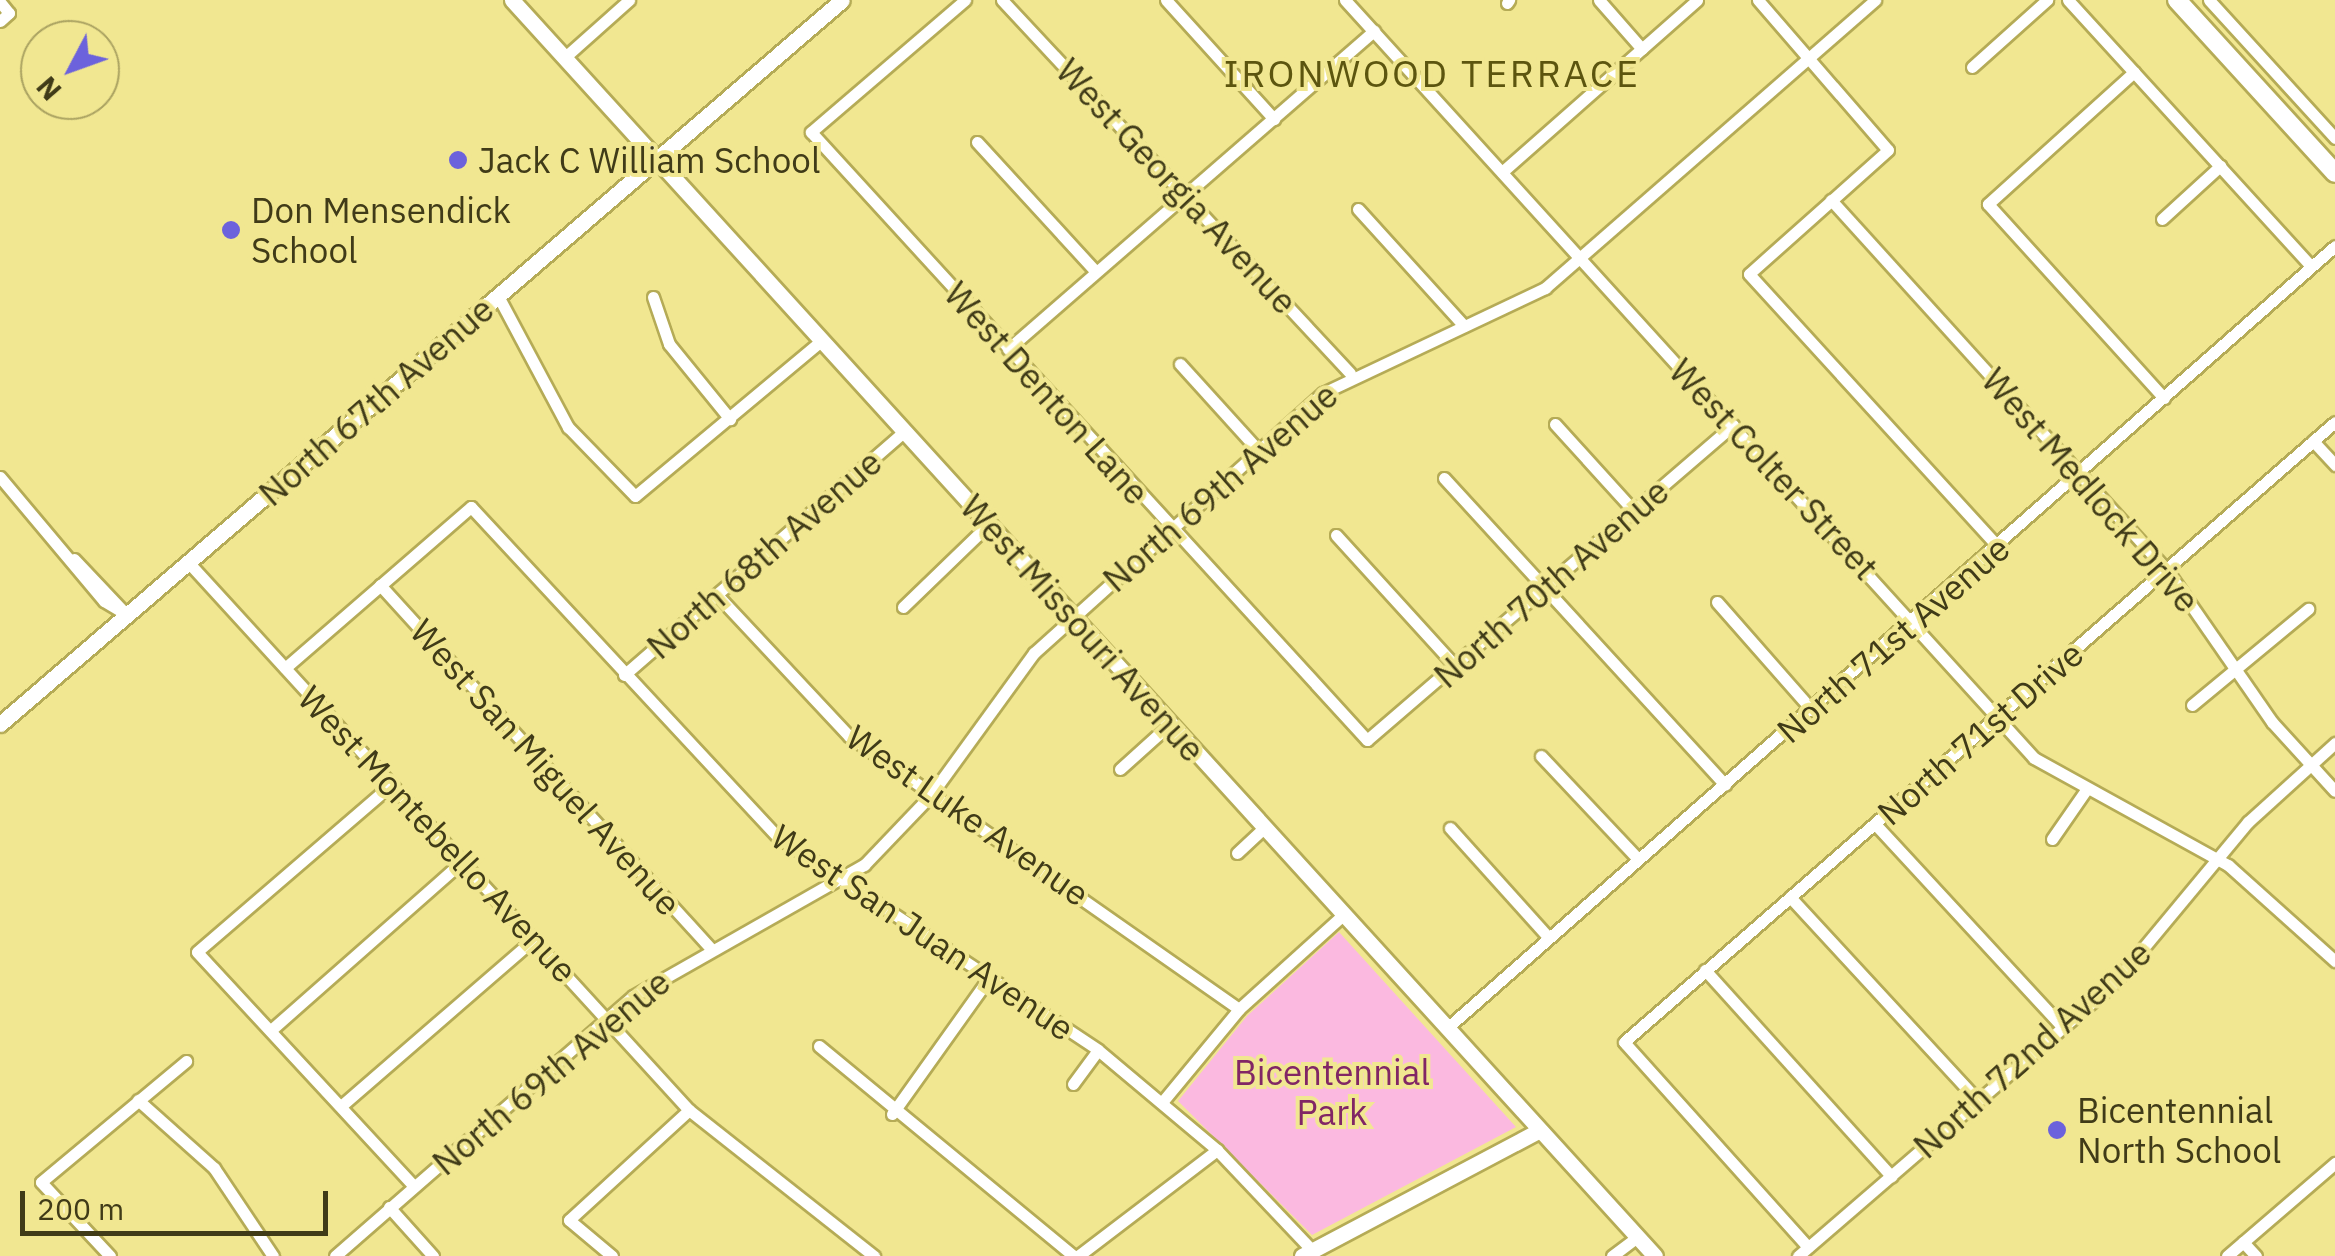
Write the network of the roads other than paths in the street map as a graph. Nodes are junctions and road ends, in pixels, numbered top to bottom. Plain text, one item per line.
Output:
1 (512, 0) edge
2 (629, 0) edge
3 (842, 0) edge
4 (964, 0) edge
5 (1002, 0) edge
6 (1166, 0) edge
7 (1345, 0) edge
8 (1599, 0) edge
9 (1697, 0) edge
10 (1758, 0) edge
11 (1875, 0) edge
12 (2047, 0) edge
13 (2068, 0) edge
14 (2177, 0) edge
15 (2209, 0) edge
16 (0, 2) edge
17 (4, 17) edge
18 (1374, 32) junction
19 (1642, 48) junction
20 (564, 58) junction
21 (1809, 58) junction
22 (1972, 67) dead end
23 (2134, 72) junction
24 (1274, 119) junction
25 (2335, 138) edge
26 (977, 142) dead end
27 (656, 160) junction
28 (2220, 166) junction
29 (1502, 172) junction
30 (2335, 173) edge
31 (1184, 195) junction
32 (1831, 200) junction
33 (1358, 209) dead end
34 (2162, 219) dead end
35 (2335, 246) edge
36 (1580, 258) junction
37 (2312, 266) junction
38 (1096, 272) junction
39 (498, 296) junction
40 (652, 297) dead end
41 (1464, 326) junction
42 (821, 341) junction
43 (1008, 348) junction
44 (1180, 364) dead end
45 (1350, 373) junction
46 (2164, 398) junction
47 (730, 418) junction
48 (2335, 422) edge
49 (1554, 424) dead end
50 (1733, 425) junction
51 (904, 432) junction
52 (2313, 441) junction
53 (1258, 450) junction
54 (2335, 464) edge
55 (2080, 473) junction
56 (0, 477) edge
57 (1444, 478) dead end
58 (1634, 511) junction
59 (988, 524) junction
60 (1171, 530) junction
61 (1336, 535) dead end
62 (1998, 547) junction
63 (188, 562) junction
64 (2166, 569) junction
65 (380, 585) junction
66 (1546, 590) junction
67 (718, 596) junction
68 (1717, 602) dead end
69 (903, 606) dead end
70 (2308, 610) dead end
71 (126, 615) junction
72 (1072, 616) junction
73 (1914, 620) junction
74 (1455, 666) junction
75 (285, 668) junction
76 (2237, 670) junction
77 (624, 675) junction
78 (2192, 705) dead end
79 (1812, 710) junction
80 (1996, 718) junction
81 (0, 724) edge
82 (1170, 724) junction
83 (1367, 740) joint
84 (2335, 743) edge
85 (1542, 756) dead end
86 (2310, 764) junction
87 (1120, 769) dead end
88 (392, 784) junction
89 (1725, 784) junction
90 (2086, 790) junction
91 (2335, 791) edge
92 (930, 796) junction
93 (1876, 825) junction
94 (1264, 828) junction
95 (1450, 828) dead end
96 (2052, 839) dead end
97 (1237, 852) dead end
98 (1638, 858) junction
99 (2219, 859) junction
100 (463, 861) junction
101 (841, 882) junction
102 (1790, 897) junction
103 (1343, 914) junction
104 (1548, 937) junction
105 (534, 939) junction
106 (711, 949) junction
107 (2335, 961) edge
108 (1705, 970) junction
109 (987, 981) junction
110 (1239, 1009) junction
111 (607, 1018) junction
112 (1447, 1028) junction
113 (2062, 1028) junction
114 (271, 1030) junction
115 (819, 1046) dead end
116 (1098, 1050) junction
117 (186, 1061) dead end
118 (1073, 1084) dead end
119 (138, 1100) junction
120 (1163, 1101) junction
121 (1978, 1101) junction
122 (341, 1106) junction
123 (690, 1110) junction
124 (892, 1114) junction
125 (1540, 1130) junction
126 (1217, 1150) junction
127 (2334, 1166) edge
128 (1891, 1176) junction
129 (414, 1186) junction
130 (389, 1208) junction
131 (1637, 1237) junction
132 (2243, 1242) junction
133 (1803, 1252) edge
134 (1307, 1253) edge
135 (110, 1256) edge
136 (272, 1256) edge
137 (334, 1256) edge
138 (433, 1256) edge
139 (612, 1256) edge
140 (874, 1256) edge
141 (1076, 1256) edge
142 (1612, 1256) edge
143 (1654, 1256) edge
144 (2227, 1256) edge
145 (2256, 1256) edge

1 - 20 street, West Missouri Avenue
2 - 20 street
3 - 27 street, North 67th Avenue
4 - 43 street, West Denton Lane
5 - 31 street, West Georgia Avenue
6 - 24 street
7 - 18 street, West Colter Street
8 - 19 street
9 - 19 street
10 - 21 street
11 - 21 street, North 69th Avenue
12 - 22 street
13 - 23 street
14 - 30 main road
15 - 25 street
16 - 17 street
18 - 24 street
18 - 29 street, West Colter Street
19 - 29 street
20 - 27 street, West Missouri Avenue
21 - 32 street
21 - 36 street, North 69th Avenue
23 - 28 street
23 - 46 street
24 - 31 street
26 - 38 street
27 - 39 street, North 67th Avenue
27 - 42 street, West Missouri Avenue
28 - 34 street
28 - 37 street
29 - 36 street, West Colter Street
31 - 38 street
31 - 45 street, West Georgia Avenue
32 - 55 street, West Medlock Drive
32 - 62 street
33 - 41 street
35 - 37 street, North 71st Avenue
36 - 41 street, North 69th Avenue
36 - 50 street, West Colter Street
37 - 46 street, North 71st Avenue
38 - 43 street
39 - 47 street
39 - 63 street, North 67th Avenue
40 - 47 street
41 - 45 street, North 69th Avenue
42 - 47 street
42 - 51 street, West Missouri Avenue
43 - 60 street, West Denton Lane
44 - 53 street
45 - 53 street, North 69th Avenue
46 - 55 street, North 71st Avenue
48 - 52 street, North 71st Drive
49 - 58 street
50 - 58 street, North 70th Avenue
50 - 73 street, West Colter Street
51 - 59 street, West Missouri Avenue
51 - 67 street, North 68th Avenue
52 - 54 street
52 - 64 street, North 71st Drive
53 - 60 street, North 69th Avenue
55 - 62 street, North 71st Avenue
55 - 64 street, West Medlock Drive
56 - 71 street
57 - 66 street
58 - 66 street, North 70th Avenue
59 - 69 street
59 - 72 street, West Missouri Avenue
60 - 72 street, North 69th Avenue
60 - 83 street, West Denton Lane
61 - 74 street
62 - 73 street, North 71st Avenue
63 - 71 street, North 67th Avenue
63 - 75 street, West Montebello Avenue
64 - 76 street, West Medlock Drive
64 - 80 street, North 71st Drive
65 - 75 street
65 - 77 street, West San Juan Avenue
65 - 106 street, West San Miguel Avenue
66 - 74 street, North 70th Avenue
66 - 89 street
67 - 77 street, North 68th Avenue
67 - 92 street, West Luke Avenue
68 - 79 street
70 - 76 street
71 - 81 street, North 67th Avenue
72 - 82 street, West Missouri Avenue
72 - 92 street, North 69th Avenue
73 - 79 street, North 71st Avenue
73 - 80 street, West Colter Street
74 - 83 street, North 70th Avenue
75 - 88 street, West Montebello Avenue
76 - 78 street
76 - 86 street, West Medlock Drive
77 - 101 street, West San Juan Avenue
79 - 89 street, North 71st Avenue
80 - 90 street, West Colter Street
80 - 93 street, North 71st Drive
82 - 87 street
82 - 94 street, West Missouri Avenue
84 - 86 street, North 72nd Avenue
85 - 98 street
86 - 91 street, West Medlock Drive
86 - 99 street, North 72nd Avenue
88 - 100 street, West Montebello Avenue
88 - 114 street
89 - 98 street, North 71st Avenue
90 - 96 street
90 - 99 street, West Colter Street
92 - 101 street, North 69th Avenue
92 - 110 street, West Luke Avenue
93 - 102 street, North 71st Drive
93 - 113 street
94 - 97 street
94 - 103 street, West Missouri Avenue
95 - 104 street
98 - 104 street, North 71st Avenue
99 - 107 street, West Colter Street
99 - 113 street, North 72nd Avenue
100 - 105 street, West Montebello Avenue
100 - 114 street
101 - 106 street, North 69th Avenue
101 - 109 street, West San Juan Avenue
102 - 108 street, North 71st Drive
102 - 121 street
103 - 110 street
103 - 112 street, West Missouri Avenue
104 - 112 street, North 71st Avenue
105 - 111 street, West Montebello Avenue
105 - 122 street
106 - 111 street, North 69th Avenue
108 - 128 street
108 - 133 street, North 71st Drive
109 - 116 street, West San Juan Avenue
109 - 124 street
110 - 120 street
111 - 123 street, West Montebello Avenue
111 - 129 street, North 69th Avenue
112 - 125 street, West Missouri Avenue
113 - 121 street, North 72nd Avenue
114 - 122 street
115 - 124 street
116 - 118 street
116 - 120 street, West San Juan Avenue
117 - 119 street
119 - 135 street
119 - 136 street
120 - 126 street, West San Juan Avenue
121 - 128 street, North 72nd Avenue
122 - 129 street
123 - 139 street
123 - 140 street, West Montebello Avenue
124 - 141 street
125 - 131 street, West Missouri Avenue
125 - 134 street
126 - 134 street, West San Juan Avenue
126 - 141 street
127 - 132 street
128 - 133 street, North 72nd Avenue
129 - 130 street, North 69th Avenue
130 - 137 street, North 69th Avenue
130 - 138 street
131 - 142 street
131 - 143 street, West Missouri Avenue
132 - 144 street
132 - 145 street

